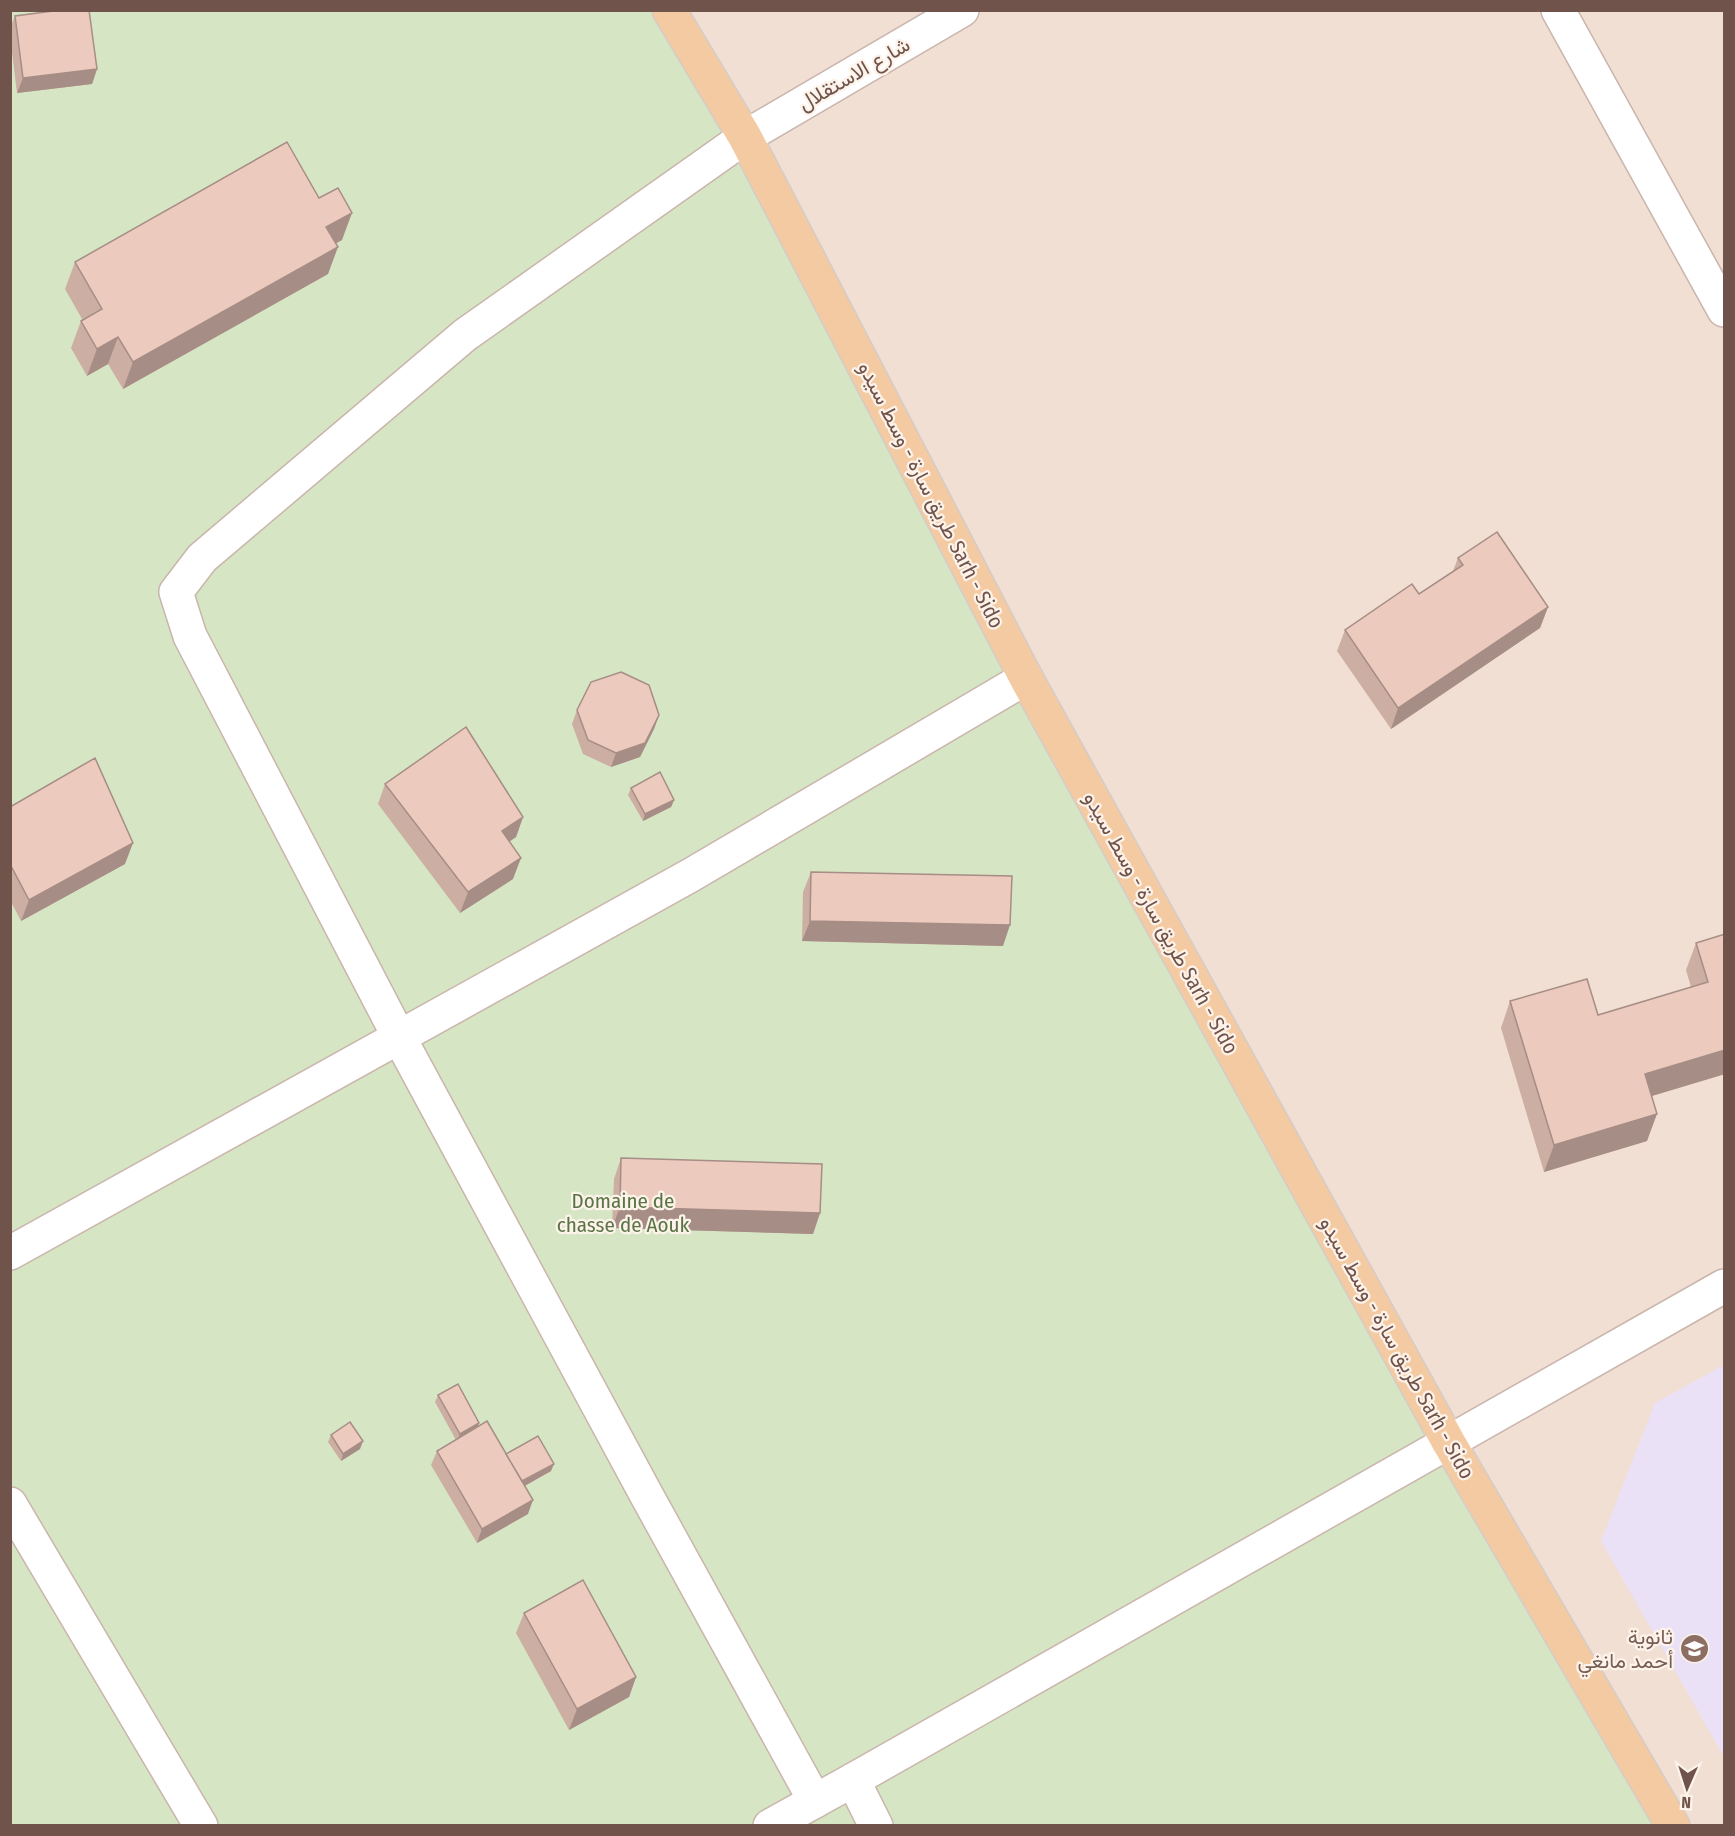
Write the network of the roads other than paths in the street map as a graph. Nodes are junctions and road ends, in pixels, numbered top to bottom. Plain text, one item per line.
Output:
1 (669, 10) edge
2 (962, 10) edge
3 (1558, 10) edge
4 (745, 137) junction
5 (1725, 310) edge
6 (1026, 678) junction
7 (399, 1037) junction
8 (10, 1252) edge
9 (1725, 1286) edge
10 (1449, 1443) junction
11 (10, 1504) edge
12 (853, 1780) junction
13 (815, 1801) junction
14 (201, 1826) edge
15 (770, 1826) edge
16 (876, 1826) edge
17 (1673, 1826) edge

1 - 4 main road, طريق سارة - وسط سيدو Sarh - Sido
2 - 4 street, شارع الاستقلال
3 - 5 street
4 - 6 main road, طريق سارة - وسط سيدو Sarh - Sido
4 - 7 street, شارع الاستقلال
6 - 7 street
6 - 10 main road, طريق سارة - وسط سيدو Sarh - Sido
7 - 8 street
7 - 13 street
9 - 10 street
10 - 12 street
10 - 17 main road, طريق سارة - وسط سيدو Sarh - Sido
11 - 14 street
12 - 13 street
12 - 16 street
13 - 15 street

